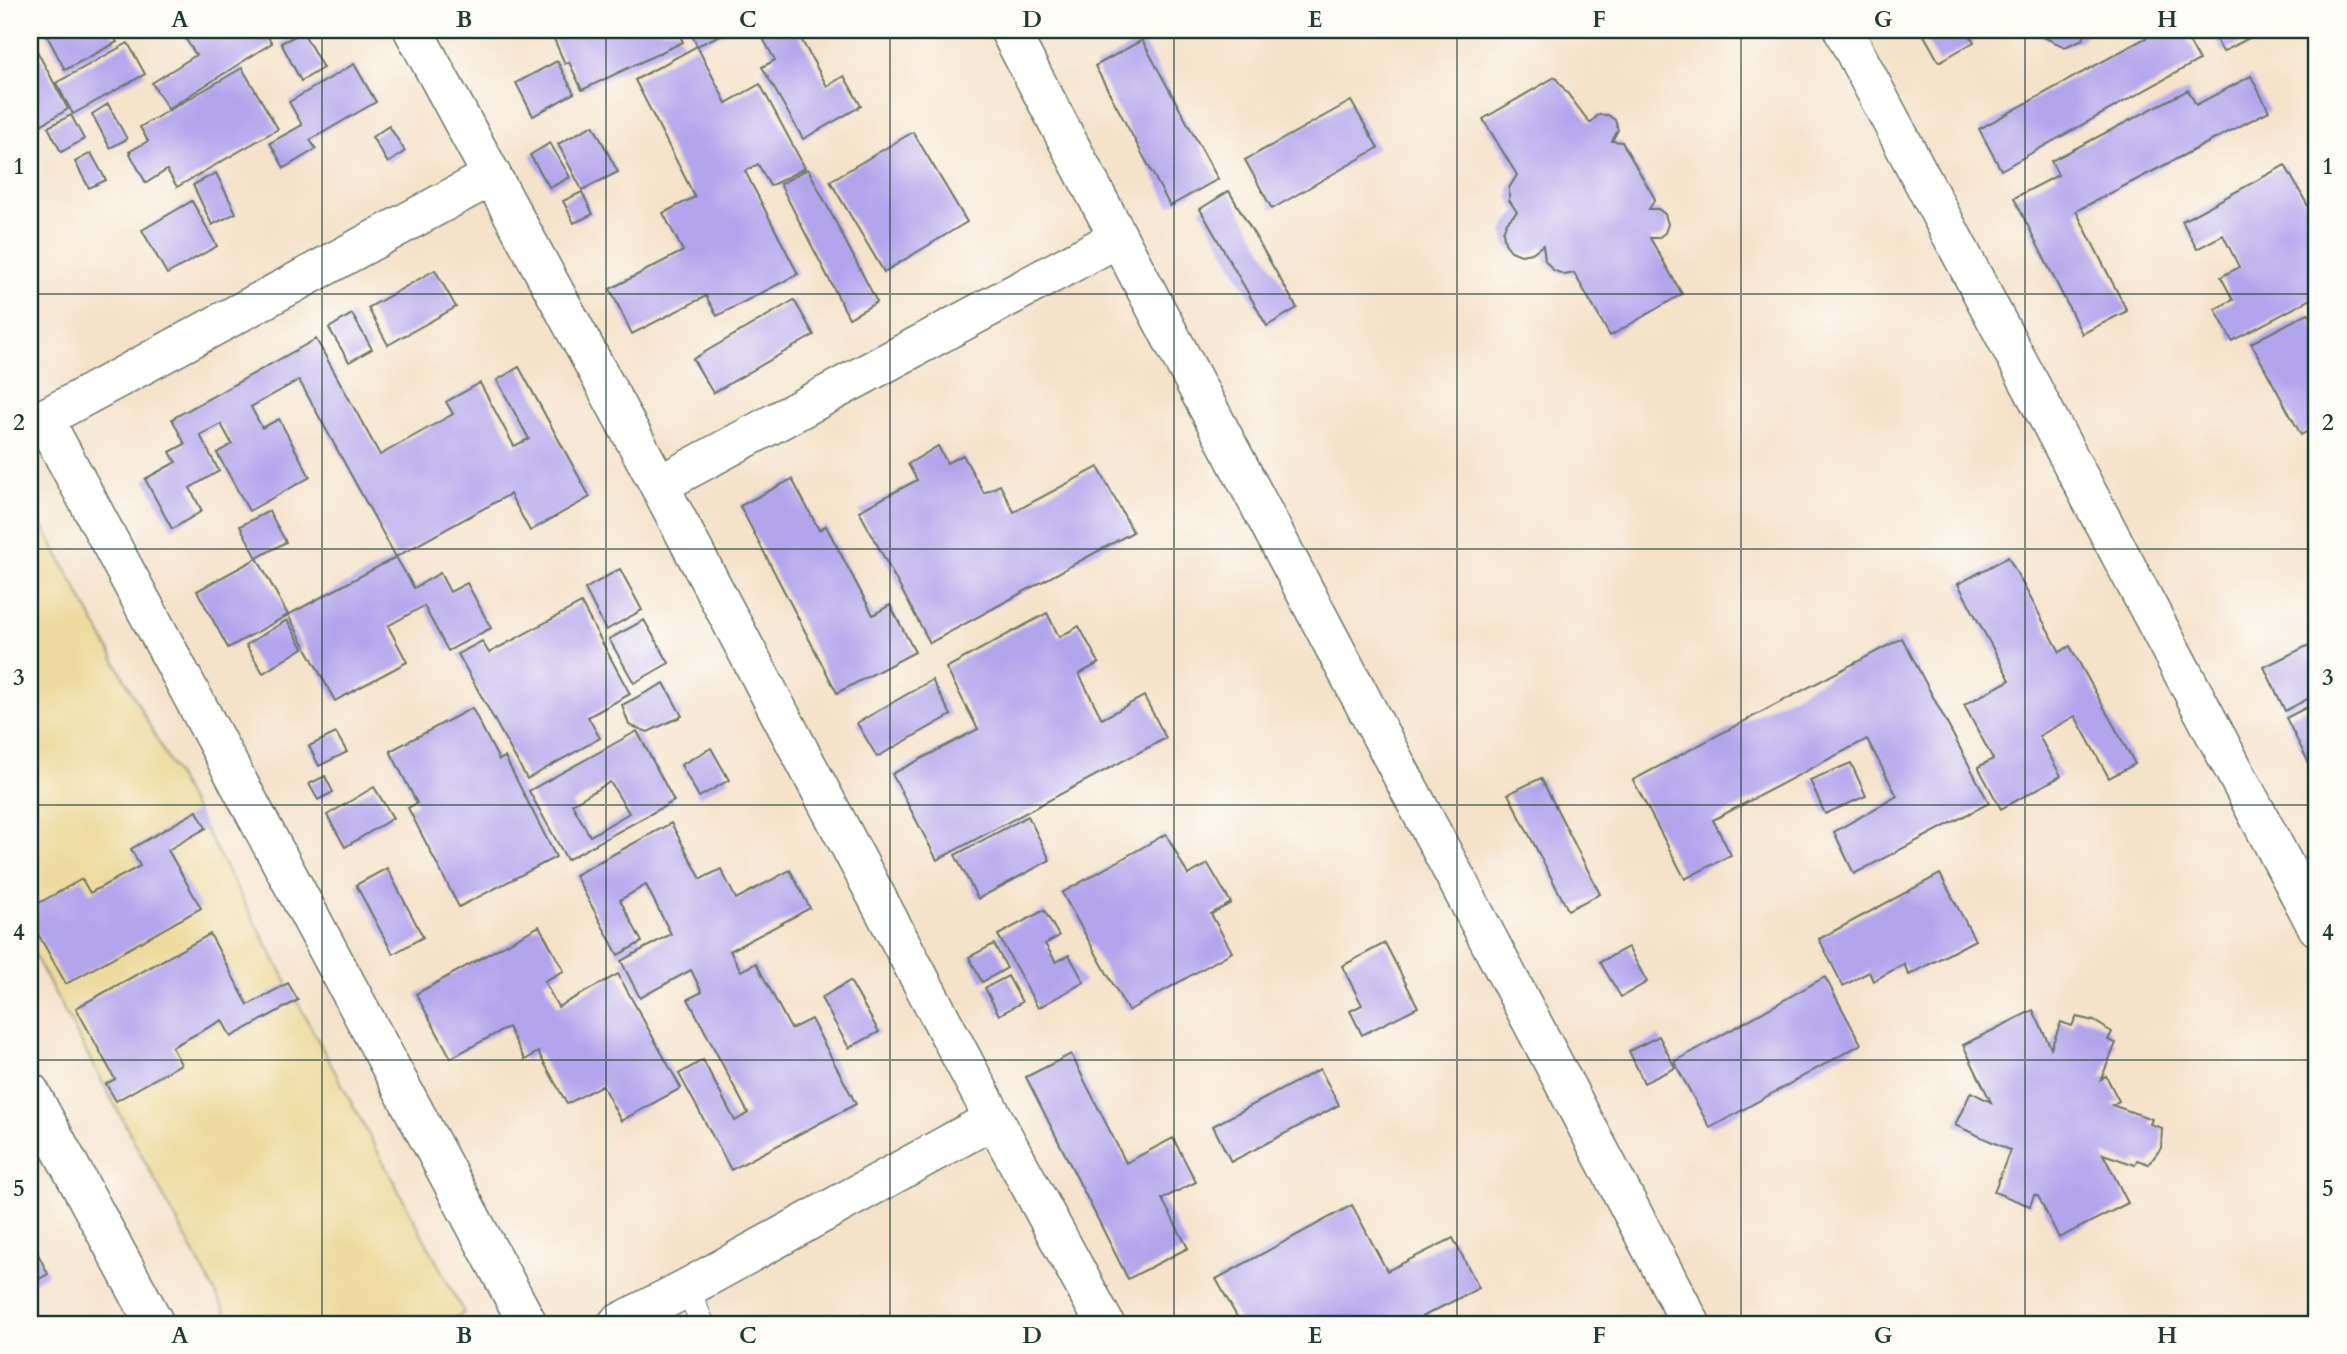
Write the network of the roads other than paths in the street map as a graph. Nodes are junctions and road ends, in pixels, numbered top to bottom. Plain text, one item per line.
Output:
1 (413, 30) edge
2 (1009, 30) edge
3 (1843, 30) edge
4 (492, 176) junction
5 (1118, 238) junction
6 (37, 423) edge
7 (659, 485) junction
8 (2317, 927) edge
9 (30, 1093) edge
10 (994, 1119) junction
11 (687, 1289) junction
12 (155, 1324) edge
13 (528, 1324) edge
14 (617, 1324) edge
15 (703, 1324) edge
16 (1105, 1324) edge
17 (1691, 1324) edge

1 - 4 street
2 - 5 street
3 - 8 street
4 - 6 street
4 - 7 street
5 - 7 street
5 - 17 street
6 - 13 street
7 - 10 street
9 - 12 street
10 - 11 street
10 - 16 street
11 - 14 street
11 - 15 lane

